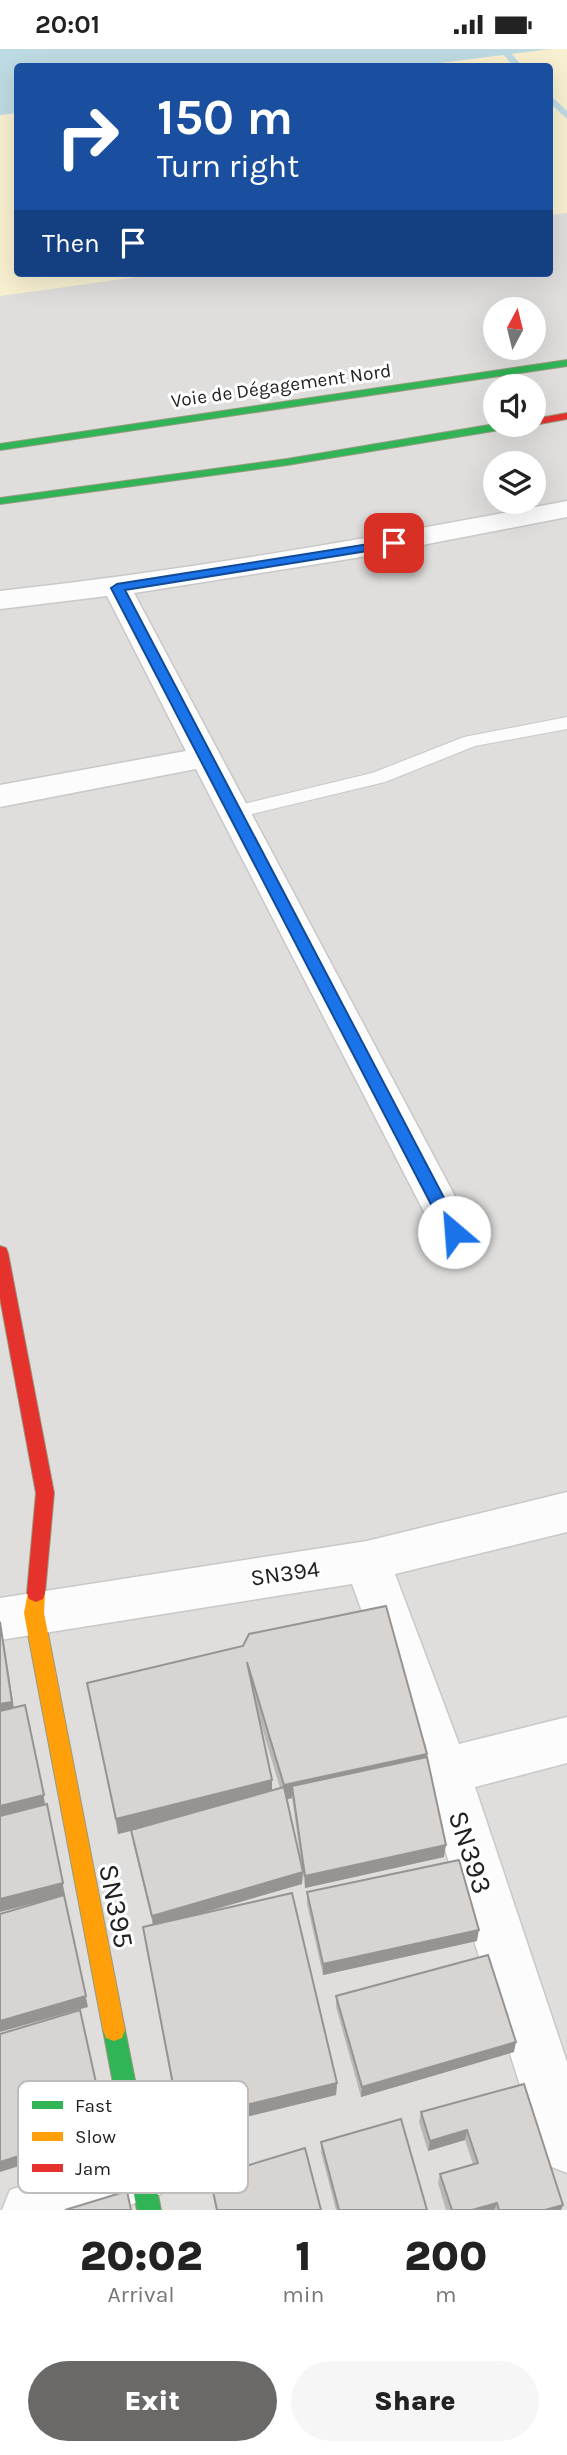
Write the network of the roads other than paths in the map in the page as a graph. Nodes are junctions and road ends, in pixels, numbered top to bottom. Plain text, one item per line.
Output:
1 (567, 363) edge
2 (567, 416) edge
3 (546, 420) edge
4 (483, 430) edge
5 (0, 447) edge
6 (0, 501) edge
7 (567, 509) edge
8 (117, 588) junction
9 (0, 600) edge
10 (567, 723) edge
11 (206, 757) junction
12 (0, 796) edge
13 (235, 812) junction
14 (454, 1232) dead end
15 (0, 1253) edge
16 (567, 1512) edge
17 (367, 1561) junction
18 (17, 1616) edge
19 (567, 1740) edge
20 (445, 1771) junction
21 (120, 2081) edge
22 (567, 2145) edge
23 (139, 2193) edge
24 (30, 2210) edge

1 - 5 main road, Voie de Dégagement Nord
2 - 3 main road
4 - 6 main road
7 - 8 street
8 - 9 street
8 - 11 street
10 - 13 lane
11 - 12 street
11 - 13 street
13 - 14 street
15 - 18 main road, SN395
16 - 17 street, SN394
17 - 18 street, SN394
17 - 20 street, SN393
18 - 21 main road, SN395
19 - 20 street
20 - 22 street, SN393
23 - 24 street

